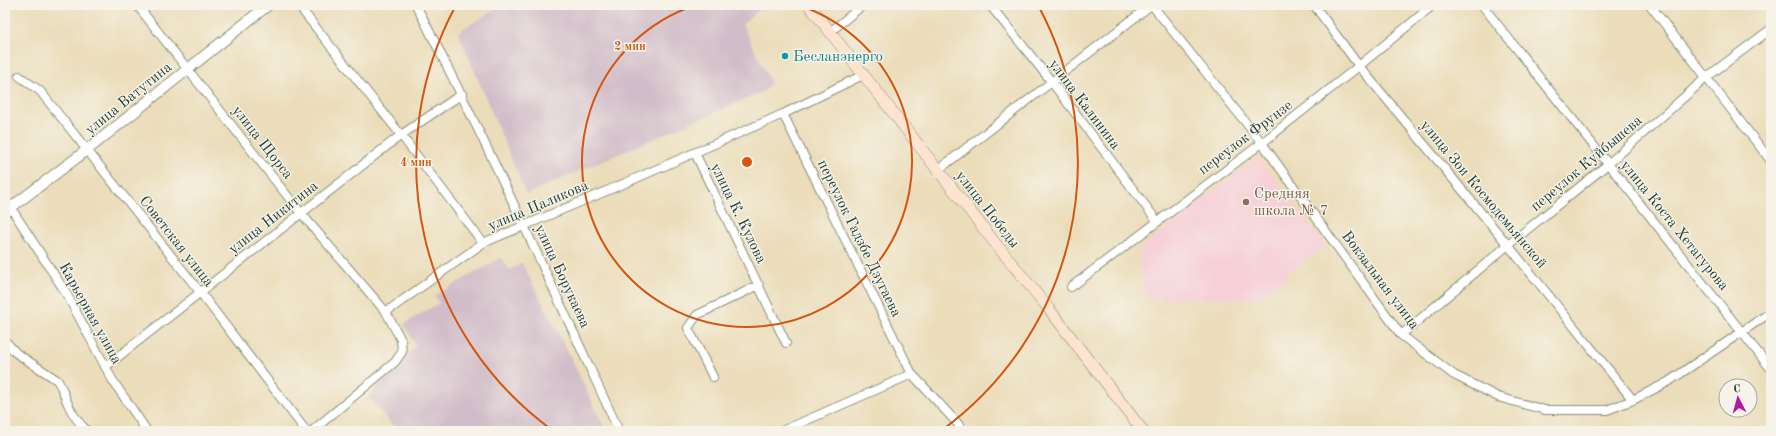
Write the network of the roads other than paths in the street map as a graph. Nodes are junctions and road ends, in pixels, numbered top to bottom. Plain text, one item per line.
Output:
1 (137, 5) edge
2 (268, 5) edge
3 (298, 5) edge
4 (416, 5) edge
5 (809, 5) edge
6 (863, 5) edge
7 (990, 5) edge
8 (1151, 5) edge
9 (1314, 5) edge
10 (1433, 5) edge
11 (1482, 5) edge
12 (1650, 5) edge
13 (1771, 29) edge
14 (830, 32) junction
15 (1359, 66) junction
16 (188, 70) junction
17 (863, 75) junction
18 (19, 76) dead end
19 (1707, 77) junction
20 (1051, 81) junction
21 (462, 94) junction
22 (783, 114) junction
23 (401, 135) junction
24 (1262, 143) junction
25 (87, 150) junction
26 (695, 153) junction
27 (1771, 161) edge
28 (1608, 164) junction
29 (938, 170) junction
30 (8, 210) edge
31 (300, 212) junction
32 (1157, 221) junction
33 (525, 225) junction
34 (483, 243) junction
35 (1508, 245) junction
36 (758, 285) junction
37 (1070, 287) dead end
38 (200, 292) junction
39 (386, 312) junction
40 (1771, 312) edge
41 (1742, 331) junction
42 (1401, 335) junction
43 (5, 341) edge
44 (786, 343) dead end
45 (105, 366) junction
46 (1771, 369) edge
47 (912, 374) junction
48 (713, 377) dead end
49 (1633, 400) junction
50 (87, 431) edge
51 (147, 431) edge
52 (306, 431) edge
53 (312, 431) edge
54 (619, 431) edge
55 (782, 431) edge
56 (962, 431) edge
57 (1144, 431) edge

1 - 16 street, улица Щорса
2 - 16 street, улица Ватутина
3 - 23 street
4 - 21 street, улица Борукаева
5 - 14 main road, улица Победы
6 - 14 street
7 - 20 street, улица Калинина
8 - 20 street
8 - 24 street, Вокзальная улица
9 - 15 street, улица Зои Космодемьянской
10 - 15 street, переулок Фрунзе
11 - 28 street, улица Коста Хетагурова
12 - 19 street
13 - 19 street, переулок Куйбышева
14 - 17 main road, улица Победы
15 - 24 street, переулок Фрунзе
15 - 35 street, улица Зои Космодемьянской
16 - 25 street, улица Ватутина
16 - 31 street, улица Щорса
17 - 22 street, улица Цаликова
17 - 29 main road, улица Победы
18 - 25 street, Советская улица
19 - 27 street
19 - 28 street, переулок Куйбышева
20 - 29 street
20 - 32 street, улица Калинина
21 - 23 street, улица Никитина
21 - 33 street, улица Борукаева
22 - 26 street, улица Цаликова
22 - 47 street, переулок Гадзбе Дзугаева
23 - 31 street, улица Никитина
23 - 34 street
24 - 32 street, переулок Фрунзе
24 - 42 street, Вокзальная улица
25 - 30 street, улица Ватутина
25 - 38 street, Советская улица
26 - 33 street, улица Цаликова
26 - 36 street, улица К. Кулова
28 - 35 street, переулок Куйбышева
28 - 41 street, улица Коста Хетагурова
29 - 57 main road, улица Победы
30 - 45 street, Карьерная улица
31 - 38 street, улица Никитина
31 - 39 street, улица Щорса
32 - 37 street, переулок Фрунзе
33 - 34 street, улица Цаликова
33 - 54 street, улица Борукаева
34 - 39 street, улица Цаликова
35 - 42 street, переулок Куйбышева
35 - 49 street, улица Зои Космодемьянской
36 - 44 street, улица К. Кулова
36 - 48 street, улица К. Кулова
38 - 45 street, улица Никитина
38 - 52 street, Советская улица
39 - 53 street
40 - 41 street, Вокзальная улица
41 - 46 street, улица Коста Хетагурова
41 - 49 street, Вокзальная улица
42 - 49 street, Вокзальная улица
43 - 50 street
45 - 51 street, Карьерная улица
47 - 55 street
47 - 56 street, переулок Гадзбе Дзугаева

